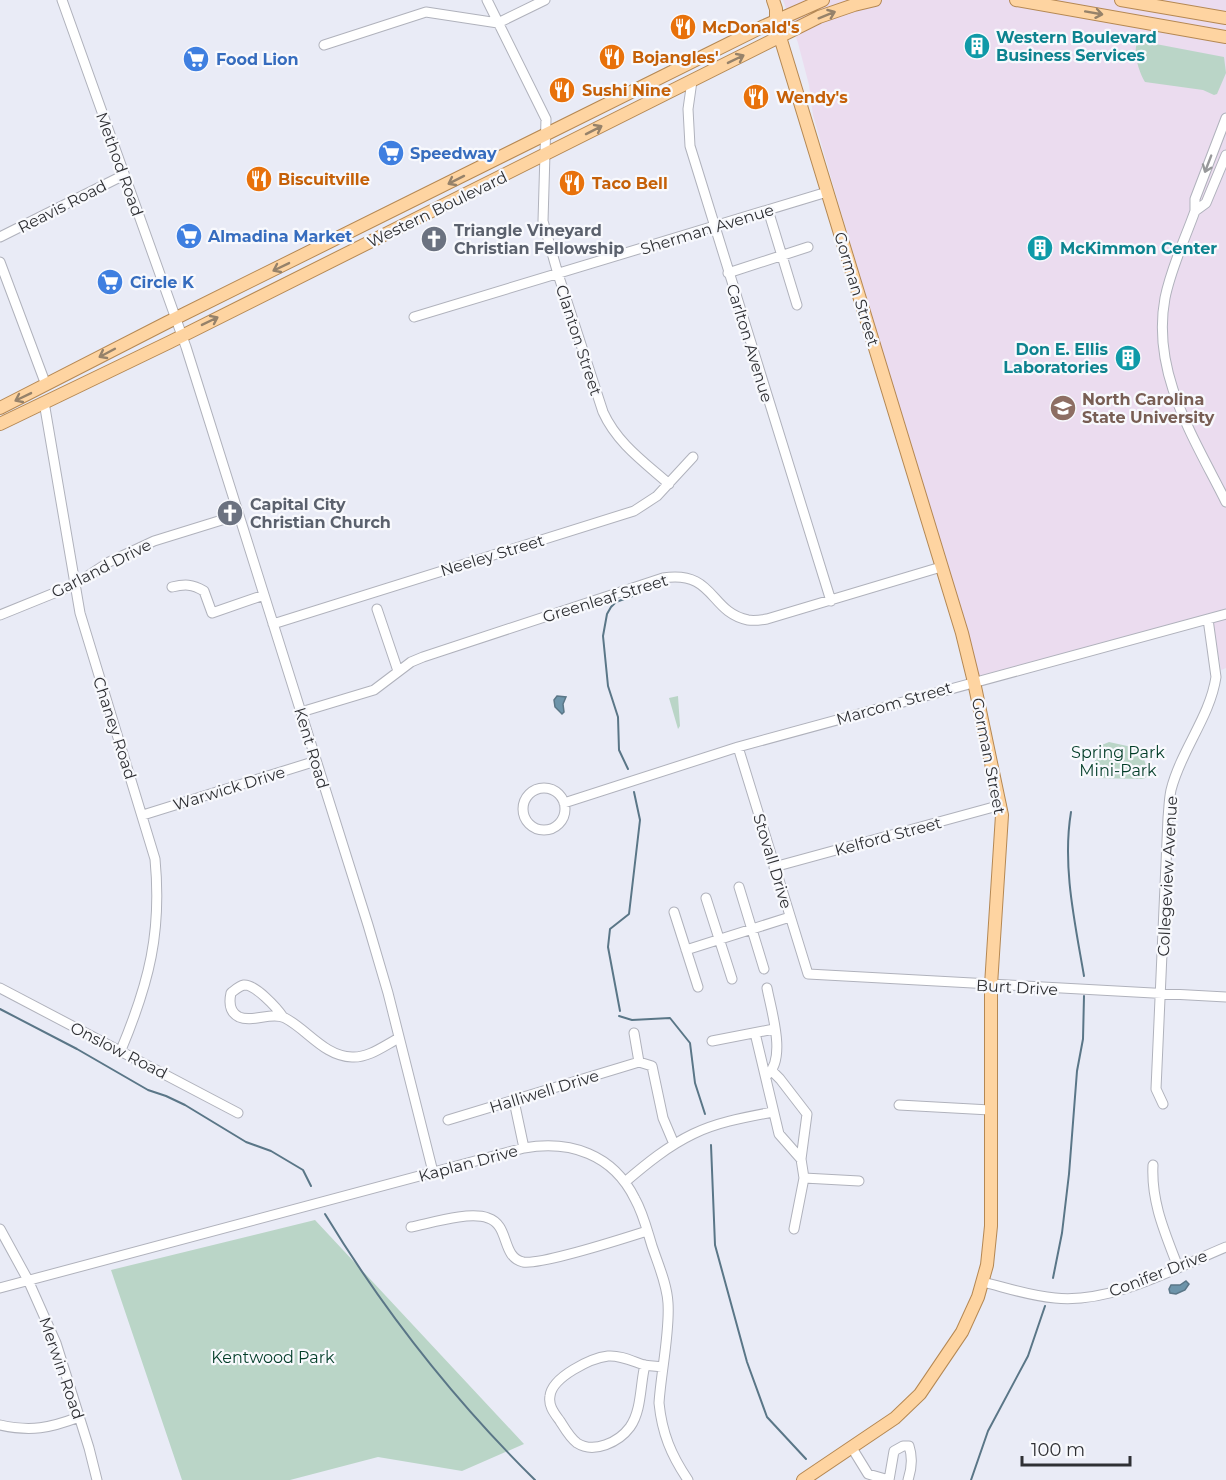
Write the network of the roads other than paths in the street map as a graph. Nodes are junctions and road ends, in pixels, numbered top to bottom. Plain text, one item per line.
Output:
1 (487, 0) edge
2 (545, 0) edge
3 (765, 0) edge
4 (773, 0) edge
5 (823, 0) edge
6 (875, 0) edge
7 (1016, 0) edge
8 (1121, 0) edge
9 (65, 1) edge
10 (1226, 18) edge
11 (776, 21) junction
12 (499, 23) junction
13 (780, 37) junction
14 (1226, 37) edge
15 (324, 45) dead end
16 (692, 81) junction
17 (1226, 118) edge
18 (546, 135) junction
19 (1226, 154) edge
20 (545, 155) junction
21 (124, 175) junction
22 (827, 192) junction
23 (768, 210) junction
24 (1195, 210) junction
25 (714, 226) junction
26 (0, 237) edge
27 (808, 247) dead end
28 (781, 256) junction
29 (0, 262) edge
30 (728, 273) junction
31 (558, 274) junction
32 (797, 305) dead end
33 (414, 317) dead end
34 (178, 327) junction
35 (46, 385) junction
36 (44, 402) junction
37 (0, 408) edge
38 (0, 424) edge
39 (693, 457) dead end
40 (669, 484) junction
41 (1226, 502) edge
42 (238, 514) junction
43 (941, 567) junction
44 (74, 585) junction
45 (172, 588) dead end
46 (264, 595) junction
47 (831, 601) junction
48 (377, 609) dead end
49 (1226, 614) edge
50 (0, 615) edge
51 (1208, 619) junction
52 (273, 624) junction
53 (398, 671) junction
54 (974, 682) junction
55 (301, 712) junction
56 (738, 747) junction
57 (316, 761) junction
58 (564, 803) junction
59 (1001, 805) junction
60 (143, 815) junction
61 (774, 867) junction
62 (739, 887) dead end
63 (706, 897) dead end
64 (674, 912) dead end
65 (790, 917) junction
66 (752, 929) junction
67 (720, 939) junction
68 (686, 950) junction
69 (764, 969) dead end
70 (808, 974) joint
71 (732, 979) dead end
72 (991, 985) junction
73 (698, 987) dead end
74 (0, 988) edge
75 (767, 988) dead end
76 (1161, 994) junction
77 (1226, 997) edge
78 (283, 1017) junction
79 (774, 1029) junction
80 (634, 1033) dead end
81 (755, 1033) junction
82 (399, 1038) junction
83 (712, 1041) dead end
84 (121, 1050) junction
85 (639, 1062) junction
86 (768, 1074) junction
87 (514, 1101) junction
88 (1163, 1104) dead end
89 (899, 1105) dead end
90 (990, 1110) junction
91 (773, 1112) junction
92 (238, 1113) dead end
93 (448, 1120) dead end
94 (674, 1144) junction
95 (524, 1148) junction
96 (801, 1159) junction
97 (1153, 1165) dead end
98 (433, 1172) junction
99 (804, 1179) junction
100 (859, 1181) dead end
101 (625, 1182) junction
102 (411, 1227) dead end
103 (0, 1229) edge
104 (794, 1229) dead end
105 (647, 1231) junction
106 (1226, 1247) edge
107 (1178, 1267) junction
108 (28, 1280) junction
109 (983, 1282) junction
110 (0, 1288) edge
111 (645, 1365) junction
112 (662, 1367) junction
113 (79, 1417) junction
114 (0, 1425) edge
115 (852, 1448) junction
116 (97, 1480) edge
117 (688, 1480) edge
118 (803, 1480) edge
119 (908, 1480) edge

1 - 12 street, Clanton Street
2 - 12 street
3 - 11 main road, Gorman Street
4 - 11 main road, Gorman Street
5 - 11 main road, Western Boulevard
13 -> 6 main road, Western Boulevard
7 -> 14 main road
8 - 10 main road
9 - 21 street, Method Road
11 - 13 main road, Gorman Street
11 - 18 main road, Western Boulevard
12 - 15 street
12 - 18 street, Clanton Street
16 -> 13 main road, Western Boulevard
13 - 22 main road, Gorman Street
20 -> 16 main road, Western Boulevard
16 - 25 street, Carlton Avenue
17 -> 24 street
18 - 20 street, Clanton Street
18 -> 34 main road, Western Boulevard
19 - 24 street
20 - 31 street, Clanton Street
34 -> 20 main road, Western Boulevard
21 - 26 street, Reavis Road
21 - 34 street, Method Road
22 - 23 street, Sherman Avenue
22 - 43 main road, Gorman Street
23 - 25 street, Sherman Avenue
23 - 28 street
24 - 41 street
25 - 30 street, Carlton Avenue
25 - 31 street, Sherman Avenue
27 - 28 street
28 - 30 street
28 - 32 street
29 - 35 street
30 - 47 street, Carlton Avenue
31 - 33 street, Sherman Avenue
31 - 40 street, Clanton Street
34 -> 35 main road, Western Boulevard
34 - 36 main road, Western Boulevard
34 - 42 street, Kent Road
35 -> 37 main road, Western Boulevard
36 - 38 main road, Western Boulevard
36 - 44 street, Chaney Road
39 - 40 street, Neeley Street
40 - 52 street, Neeley Street
42 - 44 street, Garland Drive
42 - 46 street, Kent Road
43 - 47 street, Greenleaf Street
43 - 54 main road, Gorman Street
44 - 50 street, Garland Drive
44 - 60 street, Chaney Road
45 - 46 street
46 - 52 street, Kent Road
47 - 53 street, Greenleaf Street
48 - 53 street
49 - 51 street, Marcom Street
51 - 54 street, Marcom Street
51 - 76 street, Collegeview Avenue
52 - 55 street, Kent Road
53 - 55 street, Greenleaf Street
54 - 56 street, Marcom Street
54 - 59 main road, Gorman Street
55 - 57 street, Kent Road
56 - 58 street, Marcom Street
56 - 61 street, Stovall Drive
57 - 60 street, Warwick Drive
57 - 82 street, Kent Road
58 - 58 street
59 - 61 street, Kelford Street
59 - 72 main road, Gorman Street
60 - 84 street, Chaney Road
61 - 65 street, Stovall Drive
62 - 66 street
63 - 67 street
64 - 68 street
65 - 66 street
65 - 70 street, Stovall Drive
66 - 67 street
66 - 69 street
67 - 68 street
67 - 71 street
68 - 73 street
70 - 72 street, Burt Drive
72 - 76 street, Burt Drive
72 - 90 main road, Gorman Street
74 - 84 street, Onslow Road
75 - 79 street
76 - 77 street, Burt Drive
76 - 88 street, Collegeview Avenue
78 - 78 street
78 - 82 street
79 - 81 street
79 - 86 street
80 - 85 street
81 - 83 street
81 - 86 street
82 - 98 street, Kent Road
84 - 92 street, Onslow Road
85 - 87 street, Halliwell Drive
85 - 94 street
86 - 91 street
86 - 96 street
87 - 93 street, Halliwell Drive
87 - 95 street
89 - 90 street
90 - 109 main road, Gorman Street
91 - 94 street
91 - 96 street
94 - 101 street
95 - 98 street, Kaplan Drive
95 - 101 street, Kaplan Drive
96 - 99 street
97 - 107 street
98 - 108 street, Kaplan Drive
99 - 100 street
99 - 104 street
101 - 105 street, Kaplan Drive
102 - 105 street
103 - 108 street, Merwin Road
105 - 112 street, Kaplan Drive
106 - 107 street, Conifer Drive
107 - 109 street, Conifer Drive
108 - 110 street, Kaplan Drive
108 - 113 street, Merwin Road
109 - 115 main road, Gorman Street
111 - 111 street
111 - 112 street
112 - 117 street, Kaplan Drive
113 - 114 street
113 - 116 street, Merwin Road
115 - 118 main road, Gorman Street
115 - 119 street

